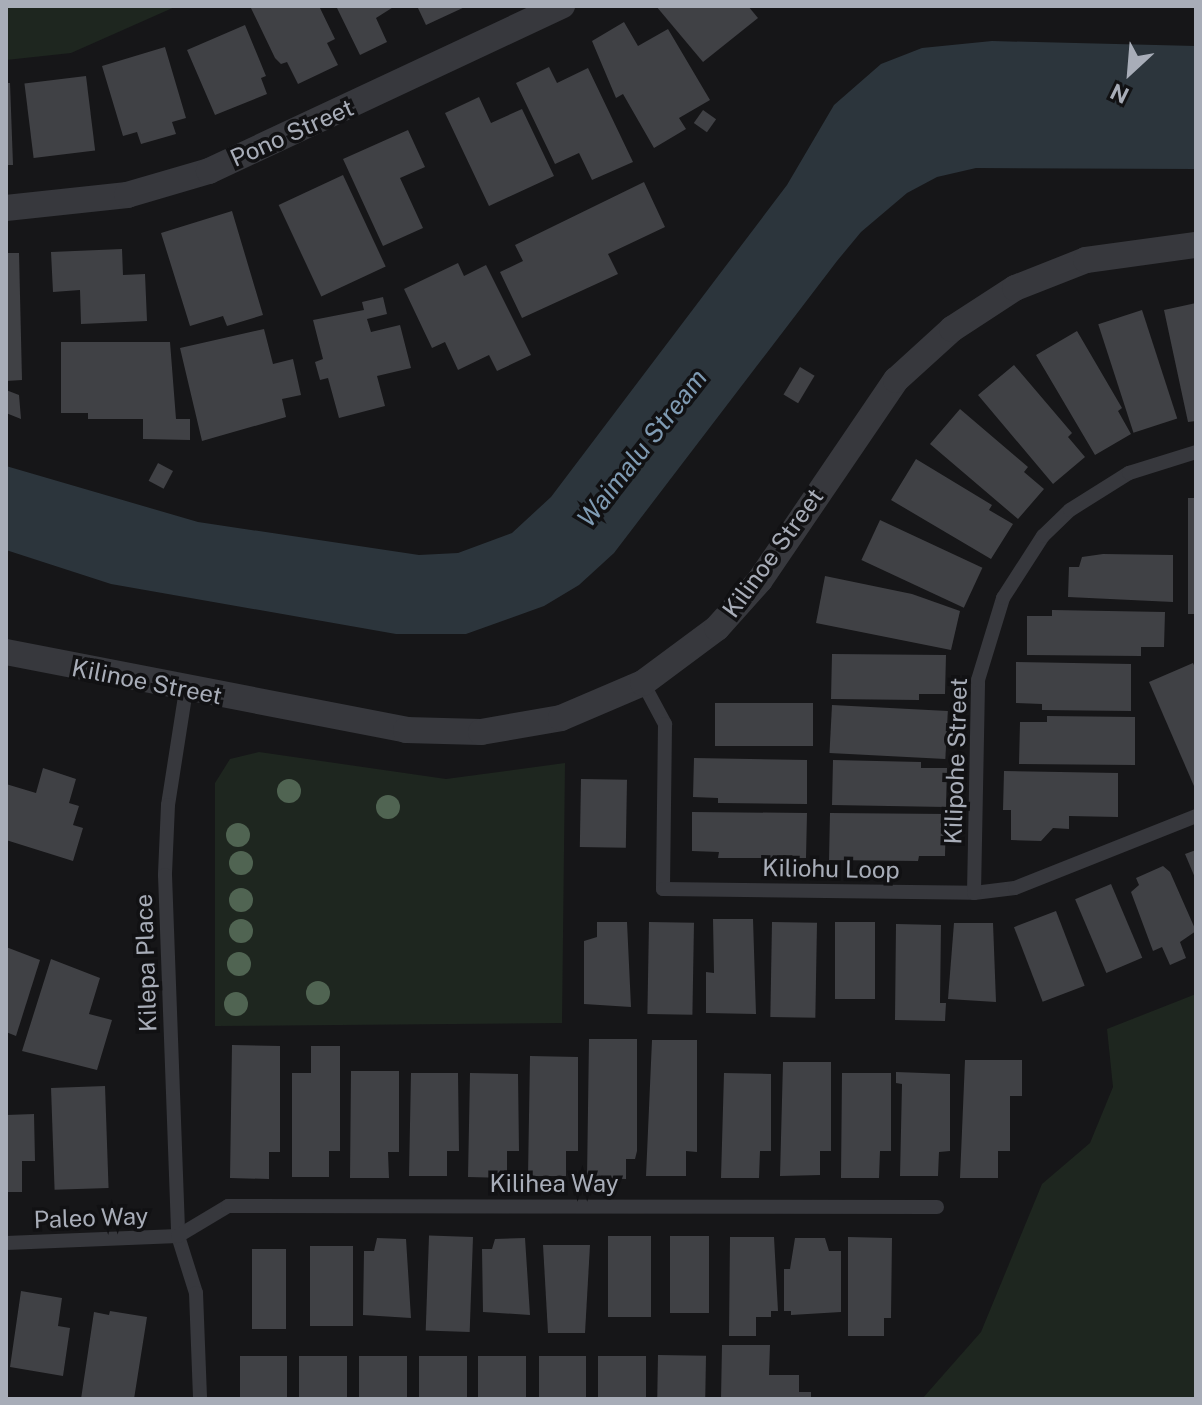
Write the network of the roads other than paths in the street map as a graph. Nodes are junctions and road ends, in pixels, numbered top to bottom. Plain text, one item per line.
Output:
1 (562, 6) edge
2 (6, 208) edge
3 (1196, 245) edge
4 (1196, 452) edge
5 (6, 652) edge
6 (643, 683) junction
7 (186, 690) junction
8 (1196, 816) edge
9 (974, 893) junction
10 (937, 1207) dead end
11 (178, 1236) junction
12 (6, 1243) edge
13 (200, 1399) edge

1 - 2 street, Pono Street
3 - 6 street, Kilinoe Street
4 - 9 lane, Kilipohe Street
5 - 7 street, Kilinoe Street
6 - 7 street, Kilinoe Street
6 - 9 lane, Kiliohu Loop
7 - 11 lane, Kilepa Place
8 - 9 lane, Kiliohu Loop
10 - 11 lane, Kilihea Way
11 - 12 lane, Paleo Way
11 - 13 lane, Kilepa Place

